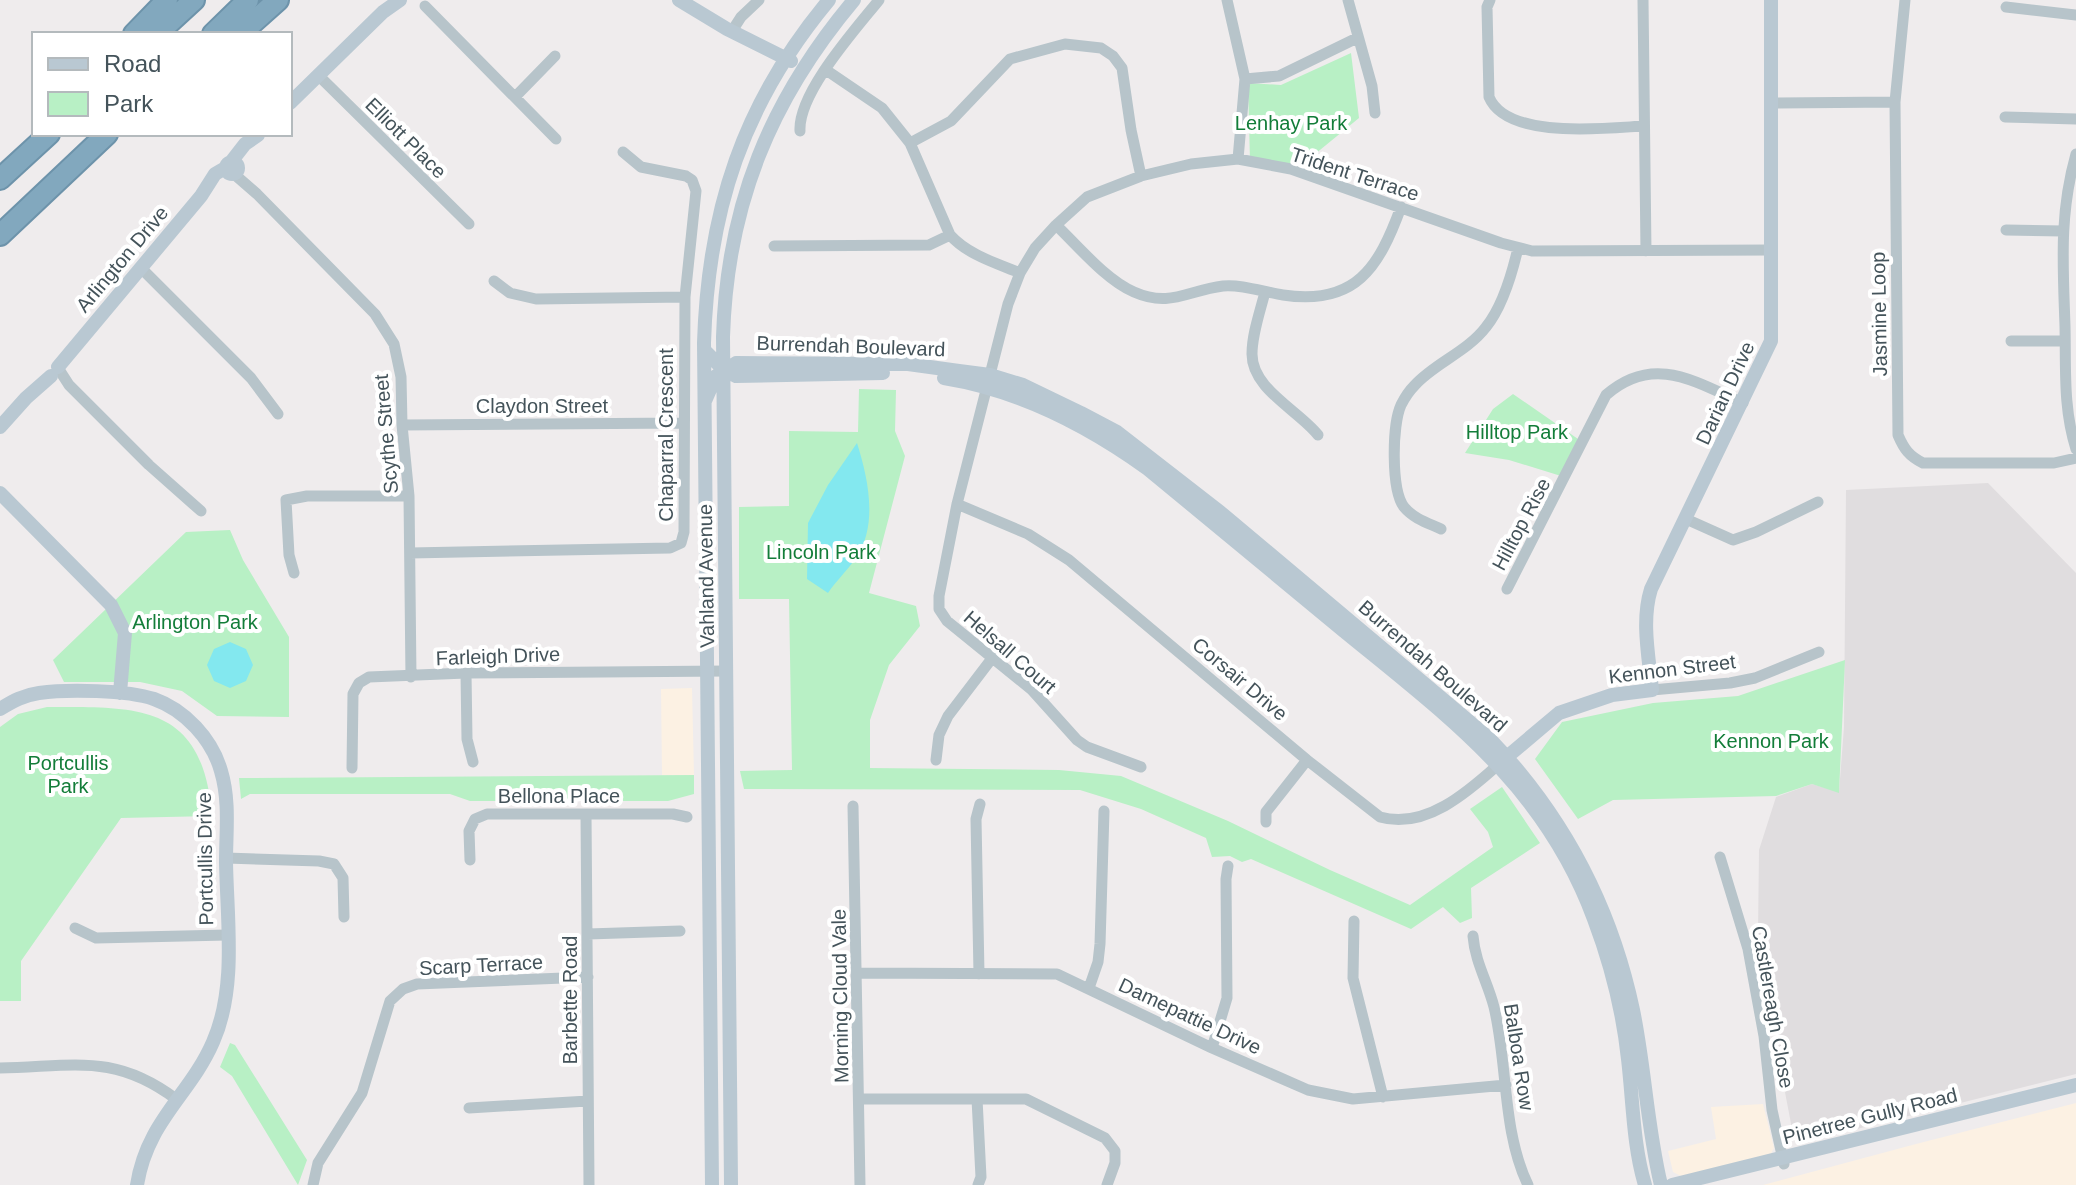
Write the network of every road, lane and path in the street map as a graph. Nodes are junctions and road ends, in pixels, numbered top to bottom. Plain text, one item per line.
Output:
1 (167, 0) edge
2 (194, 0) edge
3 (248, 0) edge
4 (278, 0) edge
5 (400, 0) edge
6 (679, 0) edge
7 (759, 0) edge
8 (829, 0) edge
9 (854, 0) edge
10 (879, 0) edge
11 (1227, 0) edge
12 (1348, 0) edge
13 (1490, 0) edge
14 (1643, 0) edge
15 (1771, 0) edge
16 (1905, 0) edge
17 (421, 2) edge
18 (386, 6) edge
19 (2006, 7) dead end
20 (2076, 15) edge
21 (732, 31) junction
22 (136, 32) edge
23 (159, 32) edge
24 (215, 32) edge
25 (242, 32) edge
26 (1357, 38) junction
27 (555, 56) dead end
28 (782, 62) junction
29 (826, 70) junction
30 (800, 72) junction
31 (319, 76) junction
32 (1245, 79) junction
33 (515, 97) junction
34 (292, 101) edge
35 (1895, 102) junction
36 (1771, 103) junction
37 (1375, 113) dead end
38 (2005, 117) dead end
39 (2076, 119) edge
40 (1644, 126) junction
41 (800, 131) dead end
42 (45, 136) edge
43 (105, 136) edge
44 (120, 136) edge
45 (255, 136) edge
46 (556, 139) dead end
47 (910, 143) junction
48 (623, 152) dead end
49 (2076, 154) edge
50 (1238, 159) junction
51 (233, 168) junction
52 (1141, 176) junction
53 (0, 179) edge
54 (33, 204) junction
55 (1401, 207) junction
56 (469, 224) dead end
57 (1056, 225) junction
58 (2006, 230) dead end
59 (2063, 231) junction
60 (0, 235) edge
61 (950, 235) junction
62 (774, 246) dead end
63 (1518, 248) junction
64 (1772, 250) junction
65 (1646, 251) junction
66 (141, 268) junction
67 (1020, 273) junction
68 (494, 281) dead end
69 (1265, 292) junction
70 (685, 297) junction
71 (2011, 341) dead end
72 (2065, 341) junction
73 (704, 350) junction
74 (723, 369) junction
75 (56, 373) junction
76 (988, 381) junction
77 (705, 401) junction
78 (1743, 403) junction
79 (278, 414) dead end
80 (683, 423) junction
81 (402, 425) junction
82 (0, 427) edge
83 (1318, 435) dead end
84 (2076, 449) edge
85 (2076, 458) edge
86 (0, 493) edge
87 (409, 496) junction
88 (1818, 502) dead end
89 (957, 504) junction
90 (201, 511) dead end
91 (1686, 519) junction
92 (1441, 529) dead end
93 (410, 553) junction
94 (294, 573) dead end
95 (1507, 589) dead end
96 (1819, 652) dead end
97 (993, 657) junction
98 (707, 671) junction
99 (727, 671) junction
100 (466, 673) junction
101 (411, 677) junction
102 (1652, 690) junction
103 (120, 693) junction
104 (0, 709) edge
105 (936, 760) dead end
106 (1307, 760) junction
107 (1503, 761) junction
108 (473, 762) dead end
109 (1141, 767) dead end
110 (352, 768) dead end
111 (980, 804) dead end
112 (853, 806) dead end
113 (1104, 811) dead end
114 (586, 814) junction
115 (687, 817) dead end
116 (1266, 822) dead end
117 (1720, 857) dead end
118 (226, 858) junction
119 (470, 860) dead end
120 (1228, 866) dead end
121 (344, 917) dead end
122 (1354, 921) dead end
123 (75, 928) dead end
124 (680, 931) dead end
125 (588, 934) junction
126 (227, 935) junction
127 (1473, 936) dead end
128 (857, 973) junction
129 (979, 974) junction
130 (588, 977) junction
131 (1089, 988) junction
132 (1212, 1048) junction
133 (0, 1068) edge
134 (1506, 1085) junction
135 (2076, 1085) edge
136 (2076, 1092) edge
137 (1383, 1097) junction
138 (176, 1099) junction
139 (860, 1099) junction
140 (977, 1099) junction
141 (588, 1101) junction
142 (469, 1108) dead end
143 (1784, 1161) junction
144 (137, 1185) edge
145 (313, 1185) edge
146 (589, 1185) edge
147 (712, 1185) edge
148 (731, 1185) edge
149 (860, 1185) edge
150 (978, 1185) edge
151 (1107, 1185) edge
152 (1528, 1185) edge
153 (1645, 1185) edge
154 (1661, 1185) edge
155 (1672, 1185) edge
156 (1714, 1185) edge

1 - 22 highway
2 - 23 highway
3 - 24 highway
4 - 25 highway
5 - 18 main road
6 - 21 main road
7 - 21 street
8 - 28 main road, Vahland Avenue
9 - 30 main road, Vahland Avenue
10 - 29 street
11 - 32 street
12 - 26 street
13 - 40 street
14 - 40 street
15 - 36 main road, Darian Drive
16 - 35 street, Jasmine Loop
17 - 33 street
18 - 31 main road
19 - 20 street
21 - 28 main road
26 - 32 street
26 - 37 street
27 - 33 street
28 - 30 main road
28 - 73 main road, Vahland Avenue
29 - 41 street
29 - 47 street
30 - 74 main road, Vahland Avenue
31 - 34 main road
31 - 56 street, Elliott Place
32 - 50 street
33 - 46 street
35 - 36 street
35 - 85 street, Jasmine Loop
36 - 64 main road, Darian Drive
38 - 39 street
40 - 65 street
42 - 53 highway
43 - 54 highway
44 - 54 highway
45 - 51 main road, Arlington Drive
47 - 52 street
47 - 61 street
48 - 70 street, Chaparral Crescent
49 - 59 street
50 - 52 street, Trident Terrace
50 - 55 street, Trident Terrace
51 - 66 main road, Arlington Drive
51 - 81 street, Scythe Street
52 - 57 street, Trident Terrace
54 - 60 highway
55 - 63 street, Trident Terrace
55 - 69 street
57 - 67 street, Trident Terrace
57 - 69 street
58 - 59 street
59 - 72 street
61 - 62 street
61 - 67 street
63 - 65 street, Trident Terrace
63 - 92 street
64 - 65 street, Trident Terrace
64 - 78 main road, Darian Drive
66 - 75 main road, Arlington Drive
66 - 79 street
67 - 76 street, Trident Terrace
68 - 70 street
69 - 83 street
70 - 80 street, Chaparral Crescent
71 - 72 street
72 - 84 street
73 - 74 main road
73 - 77 main road, Vahland Avenue
74 - 76 main road, Burrendah Boulevard
74 - 77 main road
74 - 99 main road, Vahland Avenue
75 - 82 main road, Arlington Drive
75 - 90 street
76 - 89 street, Helsall Court
76 - 107 main road, Burrendah Boulevard
77 - 98 main road, Vahland Avenue
78 - 91 main road, Darian Drive
78 - 95 street, Hilltop Rise
80 - 81 street, Claydon Street
80 - 93 street, Chaparral Crescent
81 - 87 street, Scythe Street
86 - 103 main road
87 - 93 street, Scythe Street
87 - 94 street
88 - 91 street
89 - 97 street, Helsall Court
89 - 106 street, Corsair Drive
91 - 102 main road, Darian Drive
93 - 101 street, Scythe Street
96 - 102 street, Kennon Street
97 - 105 street
97 - 109 street, Helsall Court
98 - 99 street, Farleigh Drive
98 - 100 street, Farleigh Drive
98 - 147 main road, Vahland Avenue
99 - 148 main road, Vahland Avenue
100 - 101 street, Farleigh Drive
100 - 108 street
101 - 110 street, Farleigh Drive
102 - 107 main road, Kennon Street
103 - 104 main road, Portcullis Drive
103 - 118 main road, Portcullis Drive
106 - 107 street, Corsair Drive
106 - 116 street
107 - 153 main road, Burrendah Boulevard
107 - 154 main road, Burrendah Boulevard
111 - 129 street
112 - 128 street, Morning Cloud Vale
113 - 131 street
114 - 115 street, Bellona Place
114 - 119 street, Bellona Place
114 - 125 street, Barbette Road
117 - 143 street, Castlereagh Close
118 - 121 street
118 - 126 main road, Portcullis Drive
120 - 132 street
122 - 137 street
123 - 126 street
124 - 125 street
125 - 130 street, Barbette Road
126 - 138 main road, Portcullis Drive
127 - 134 street, Balboa Row
128 - 129 street, Damepattie Drive
128 - 139 street, Morning Cloud Vale
129 - 131 street, Damepattie Drive
130 - 141 street, Barbette Road
130 - 145 street, Scarp Terrace
131 - 132 street, Damepattie Drive
132 - 137 street, Damepattie Drive
133 - 138 street
134 - 137 street, Damepattie Drive
134 - 152 street, Balboa Row
135 - 143 main road, Pinetree Gully Road
136 - 156 main road, Pinetree Gully Road
138 - 144 main road, Portcullis Drive
139 - 140 street
139 - 149 street, Morning Cloud Vale
140 - 150 street
140 - 151 street
141 - 142 street
141 - 146 street, Barbette Road
143 - 155 main road, Pinetree Gully Road

